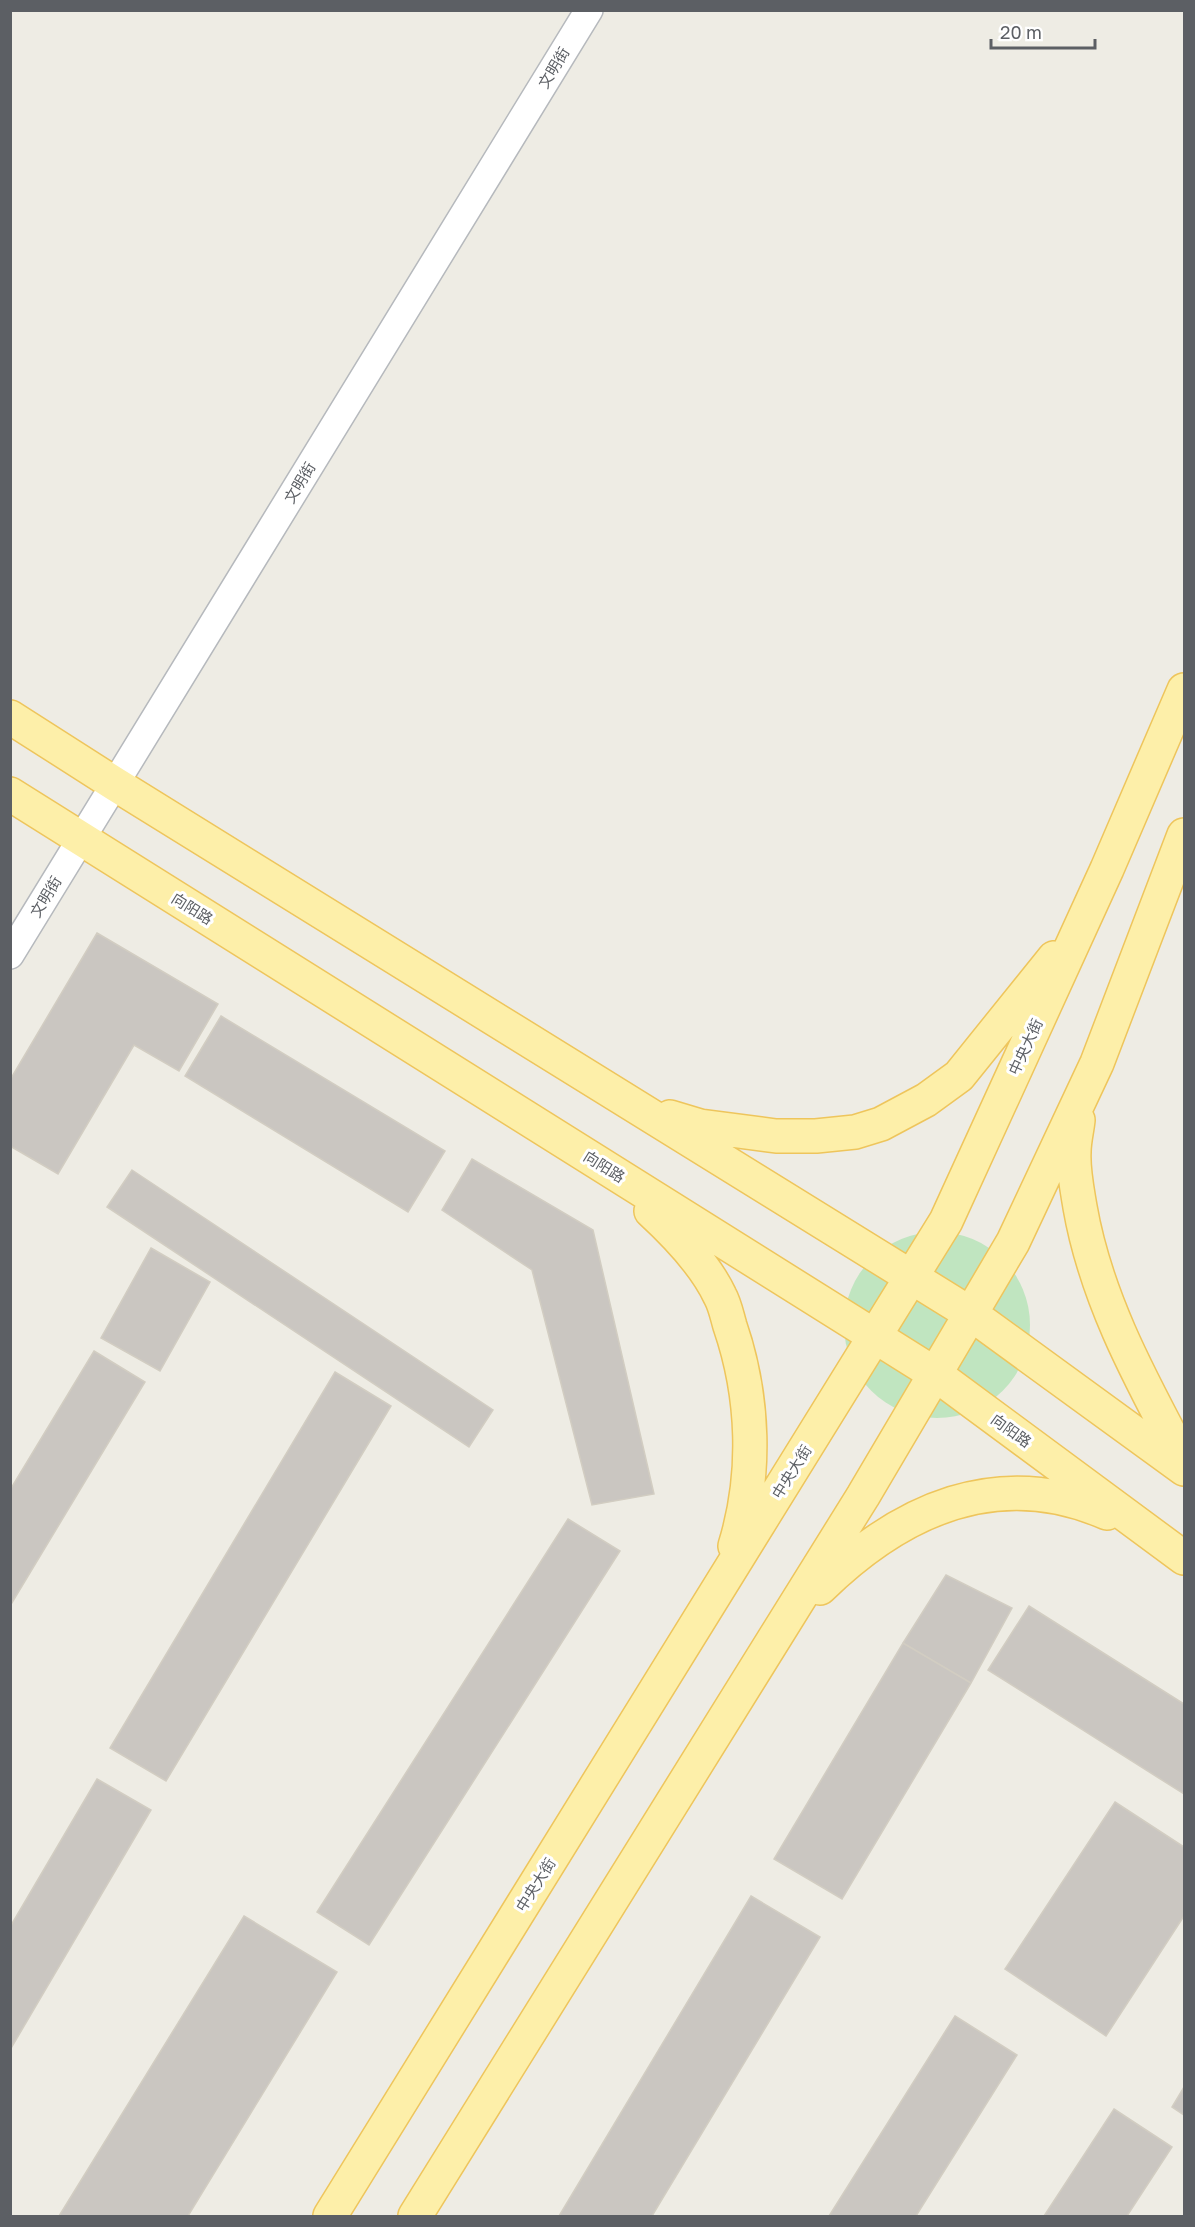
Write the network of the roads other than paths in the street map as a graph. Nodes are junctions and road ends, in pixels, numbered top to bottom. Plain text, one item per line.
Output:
1 (589, 10) edge
2 (1185, 690) edge
3 (10, 717) edge
4 (115, 784) junction
5 (10, 794) edge
6 (1185, 835) edge
7 (81, 839) junction
8 (1085, 919) junction
9 (10, 955) edge
10 (1082, 1096) junction
11 (637, 1107) junction
12 (596, 1162) junction
13 (912, 1277) junction
14 (971, 1314) junction
15 (875, 1337) junction
16 (935, 1374) junction
17 (1185, 1461) edge
18 (1185, 1470) edge
19 (1150, 1532) junction
20 (1185, 1558) edge
21 (725, 1581) junction
22 (778, 1633) junction
23 (330, 2217) edge
24 (415, 2217) edge

1 - 4 street, 文明街
2 - 8 main road, 中央大街
3 - 4 main road
4 - 7 street, 文明街
4 - 11 main road
5 - 7 main road, 向阳路
6 - 10 main road
7 - 9 street, 文明街
7 - 12 main road, 向阳路
8 - 11 main road
8 - 13 main road, 中央大街
10 - 14 main road
10 - 17 main road
11 - 13 main road
12 - 15 main road, 向阳路
12 - 21 main road
13 - 14 main road
13 - 15 main road, 中央大街
14 - 16 main road
14 - 18 main road
15 - 16 main road, 向阳路
15 - 21 main road, 中央大街
16 - 19 main road, 向阳路
16 - 22 main road
19 - 20 main road, 向阳路
19 - 22 main road
21 - 23 main road, 中央大街
22 - 24 main road

